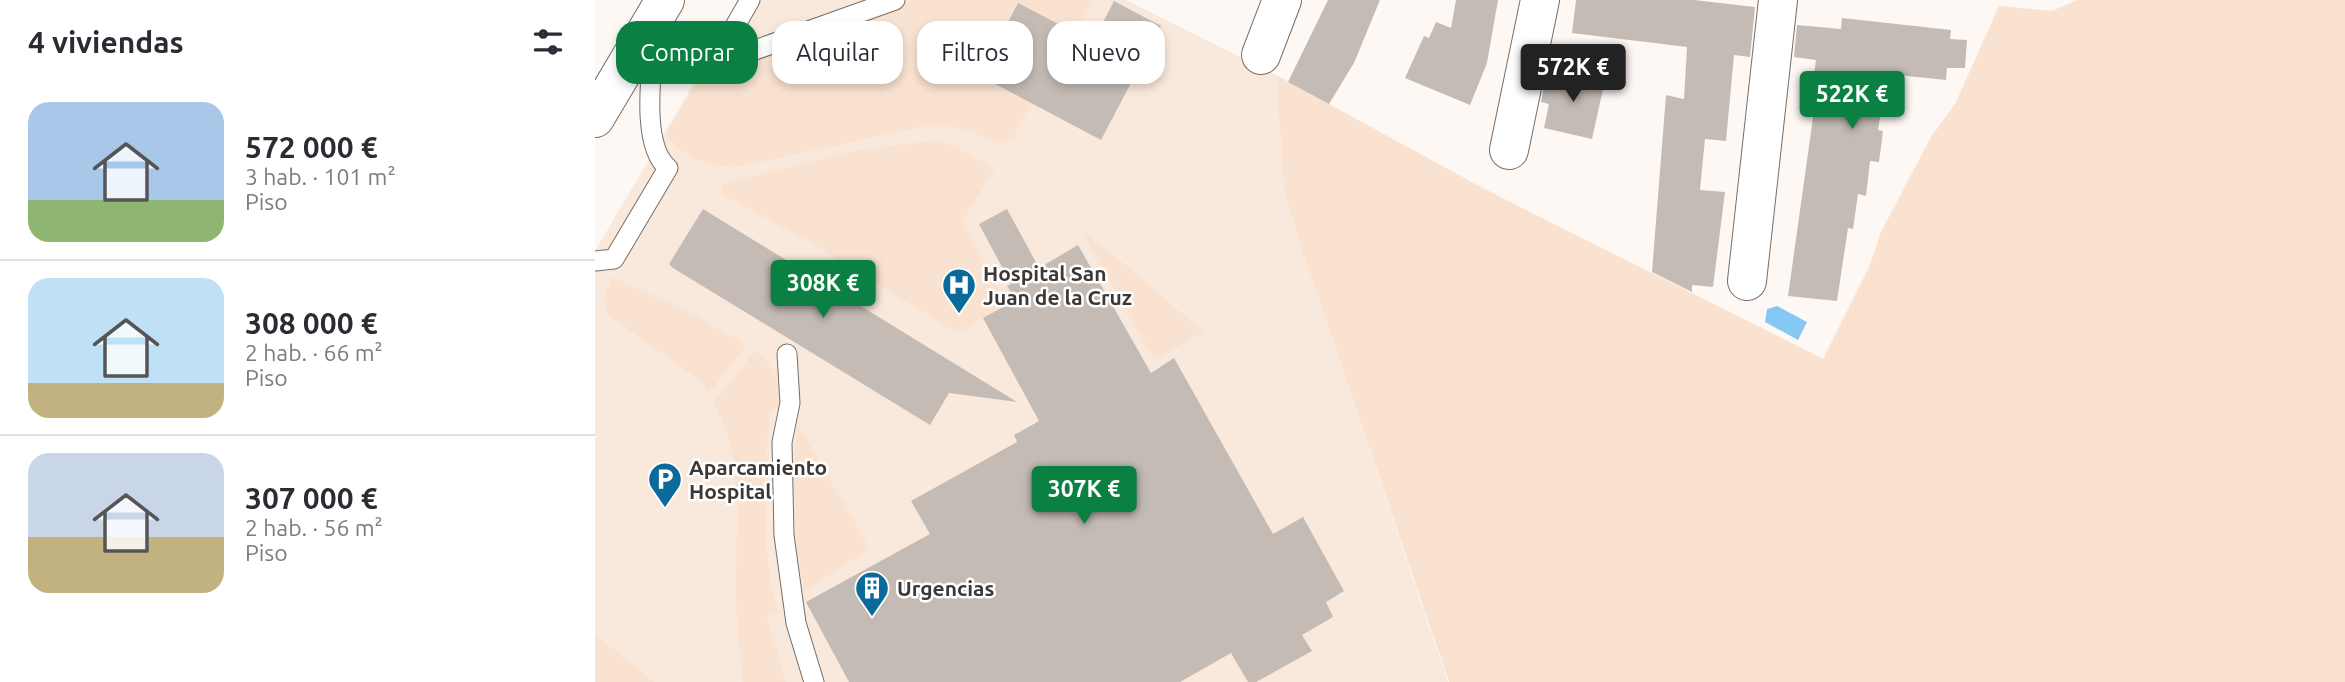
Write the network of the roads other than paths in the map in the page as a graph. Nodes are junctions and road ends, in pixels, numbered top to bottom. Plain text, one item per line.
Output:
1 (750, 0) edge
2 (895, 0) edge
3 (1282, 0) edge
4 (1540, 0) edge
5 (1778, 0) edge
6 (660, 8) edge
7 (1261, 55) dead end
8 (595, 118) edge
9 (1509, 150) dead end
10 (595, 244) edge
11 (604, 260) edge
12 (1747, 281) dead end
13 (787, 354) dead end
14 (814, 682) edge

1 - 2 lane
3 - 7 street
4 - 9 street
5 - 12 street
6 - 8 street
6 - 11 lane
10 - 11 lane
13 - 14 lane

